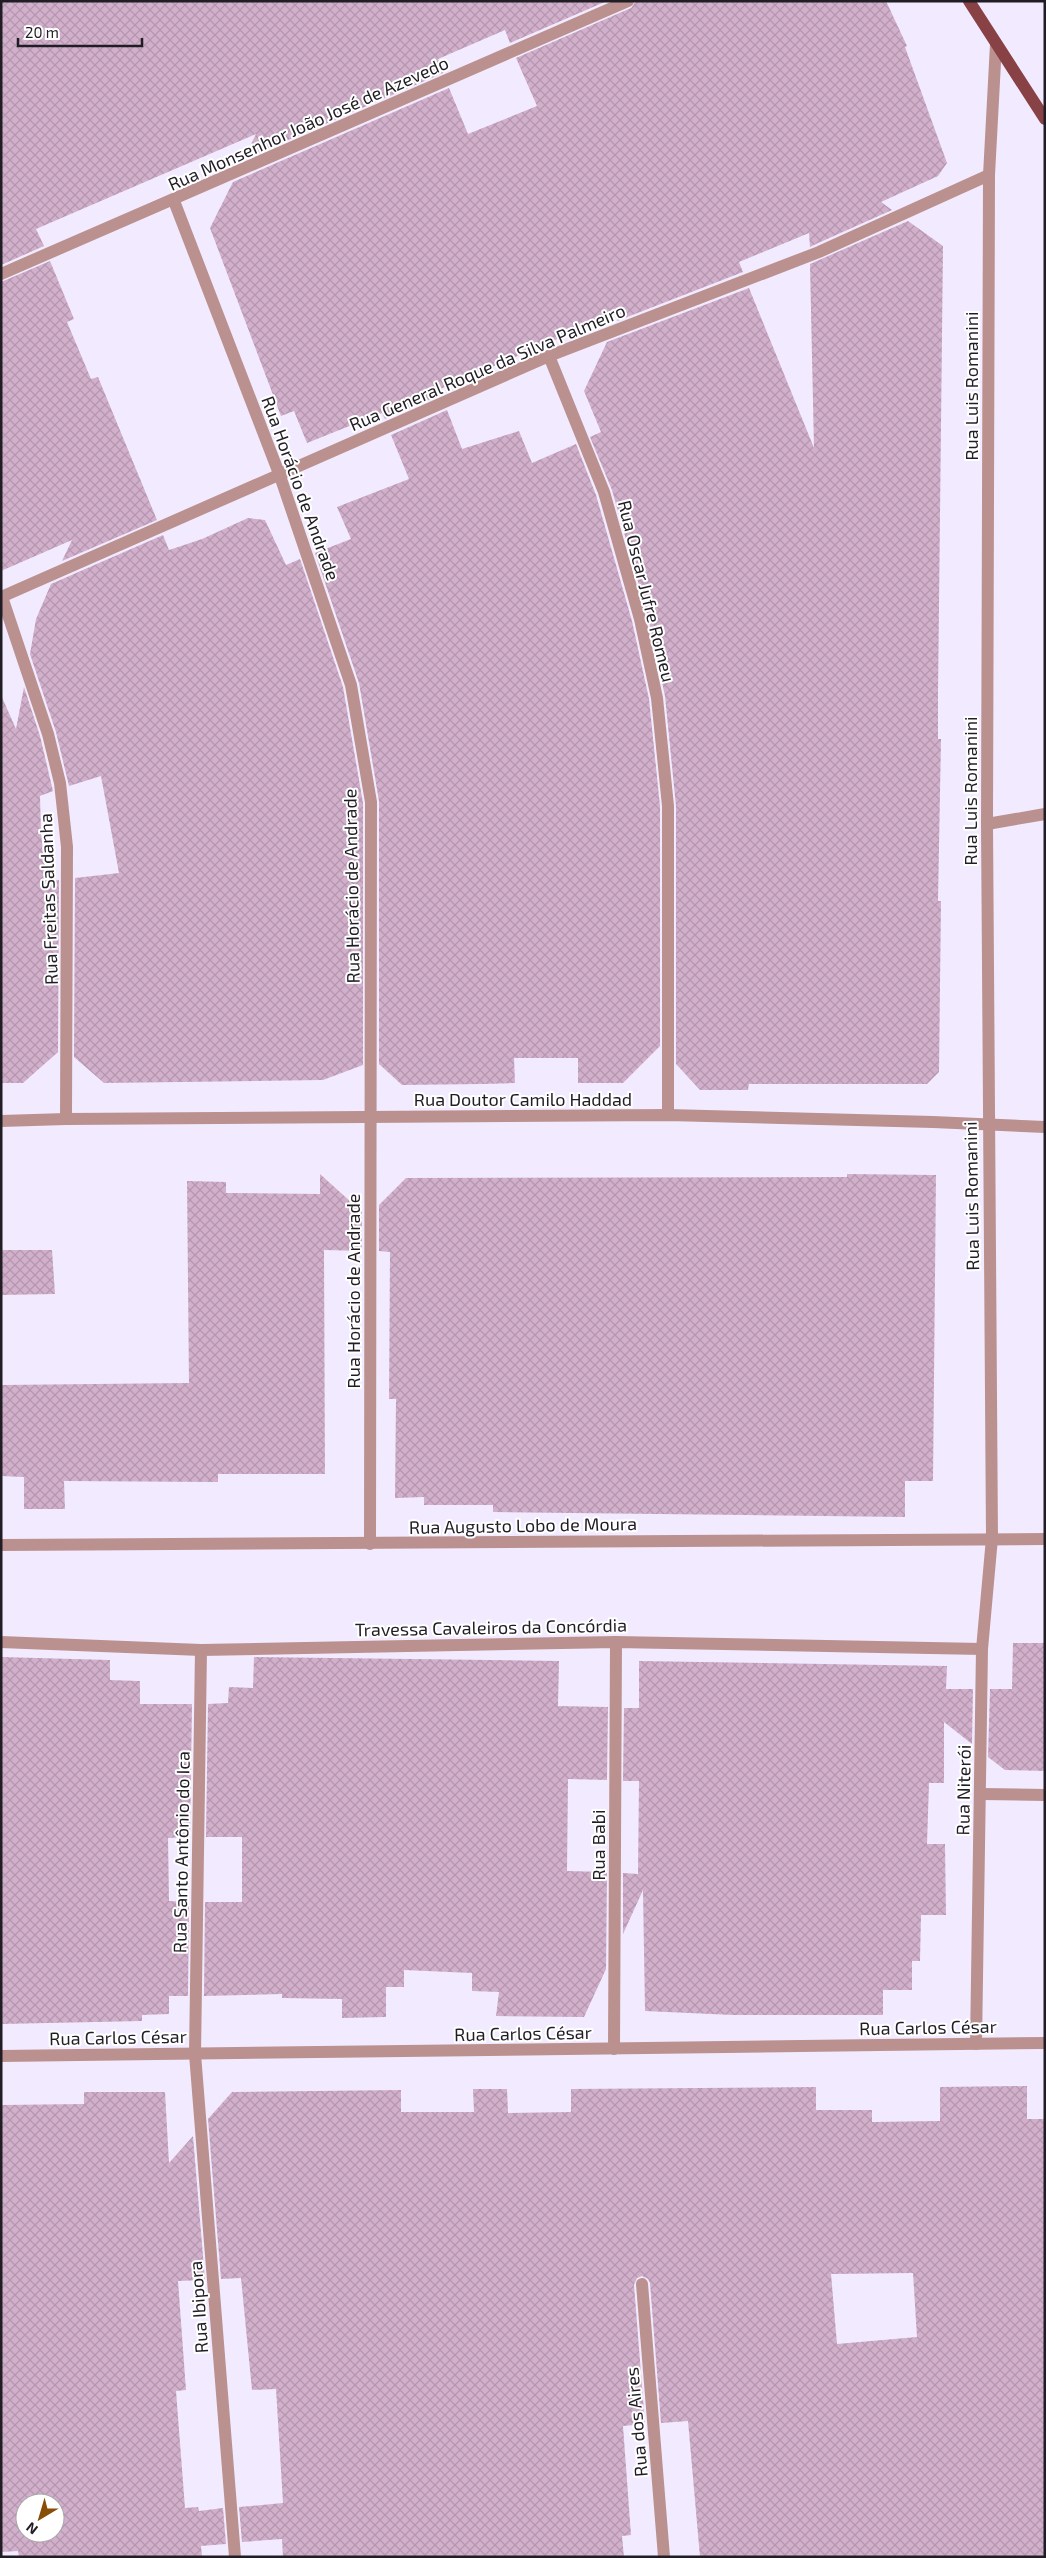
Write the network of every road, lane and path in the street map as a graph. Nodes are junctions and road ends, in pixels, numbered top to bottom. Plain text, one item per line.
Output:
1 (628, 1) edge
2 (969, 1) edge
3 (996, 44) junction
4 (1045, 119) edge
5 (989, 175) junction
6 (174, 201) junction
7 (1, 274) edge
8 (549, 356) junction
9 (280, 476) junction
10 (2, 597) edge
11 (1045, 814) edge
12 (987, 824) junction
13 (668, 1115) junction
14 (370, 1117) junction
15 (66, 1119) junction
16 (1, 1121) edge
17 (988, 1125) junction
18 (1045, 1127) edge
19 (992, 1538) junction
20 (1045, 1539) edge
21 (370, 1544) junction
22 (1, 1545) edge
23 (1, 1642) edge
24 (616, 1642) junction
25 (982, 1649) junction
26 (201, 1650) junction
27 (981, 1794) junction
28 (1045, 1795) edge
29 (1045, 2043) edge
30 (976, 2044) junction
31 (614, 2049) junction
32 (195, 2054) junction
33 (1, 2056) edge
34 (642, 2284) dead end
35 (235, 2557) edge
36 (664, 2557) edge

1 - 6 street, Rua Monsenhor João José de Azevedo
2 - 3 main road
3 - 4 main road
3 - 5 street, Rua Luis Romanini
5 - 8 street, Rua General Roque da Silva Palmeiro
5 - 12 street, Rua Luis Romanini
6 - 7 street, Rua Monsenhor João José de Azevedo
6 - 9 street, Rua Horácio de Andrade
8 - 9 street, Rua General Roque da Silva Palmeiro
8 - 13 street, Rua Oscar Jufre Romeu
9 - 10 street, Rua General Roque da Silva Palmeiro
9 - 14 street, Rua Horácio de Andrade
10 - 15 street, Rua Freitas Saldanha
11 - 12 street
12 - 17 street, Rua Luis Romanini
13 - 14 street, Rua Doutor Camilo Haddad
13 - 17 street, Rua Doutor Camilo Haddad
14 - 15 street, Rua Doutor Camilo Haddad
14 - 21 street, Rua Horácio de Andrade
15 - 16 street, Rua Doutor Camilo Haddad
17 - 18 street, Rua Doutor Camilo Haddad
17 - 19 street, Rua Luis Romanini
19 - 20 street, Rua Augusto Lobo de Moura
19 - 21 street, Rua Augusto Lobo de Moura
19 - 25 street, Rua Niterói
21 - 22 street, Rua Augusto Lobo de Moura
23 - 26 street, Travessa Cavaleiros da Concórdia
24 - 25 street, Travessa Cavaleiros da Concórdia
24 - 26 street, Travessa Cavaleiros da Concórdia
24 - 31 street, Rua Babi
25 - 27 street, Rua Niterói
26 - 32 street, Rua Santo Antônio do Ica
27 - 28 street
27 - 30 street, Rua Niterói
29 - 30 street, Rua Carlos César
30 - 31 street, Rua Carlos César
31 - 32 street, Rua Carlos César
32 - 33 street, Rua Carlos César
32 - 35 street, Rua Ibipora
34 - 36 street, Rua dos Aires

